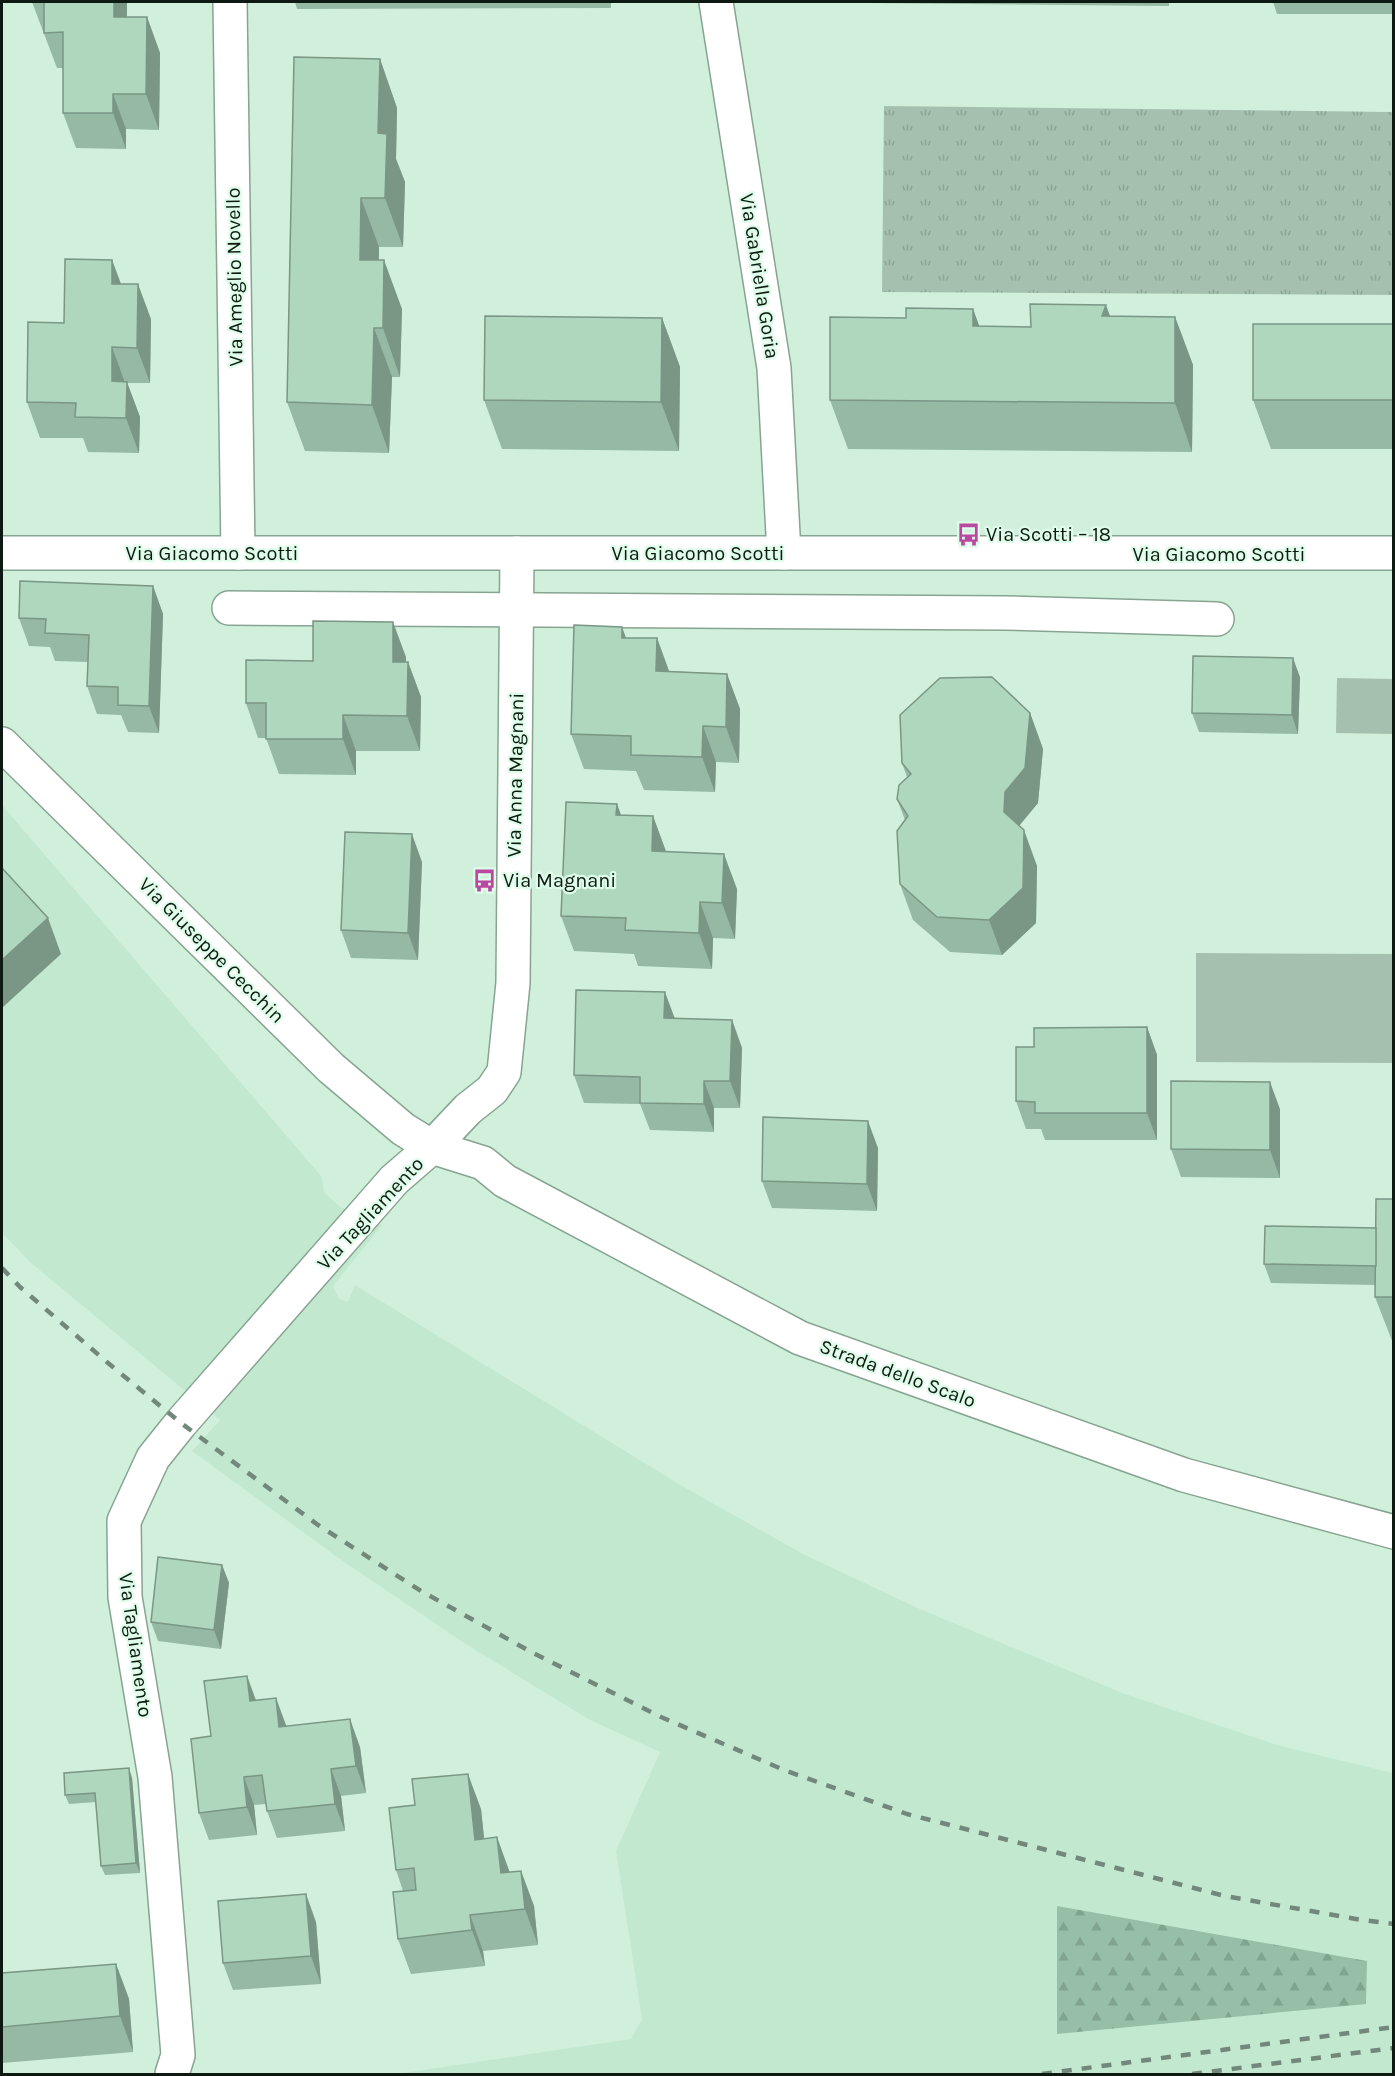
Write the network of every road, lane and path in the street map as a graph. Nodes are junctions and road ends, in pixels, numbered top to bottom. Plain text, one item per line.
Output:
1 (230, 2) edge
2 (716, 2) edge
3 (517, 553) junction
4 (2, 554) edge
5 (238, 554) junction
6 (784, 554) junction
7 (1394, 554) edge
8 (229, 608) dead end
9 (517, 610) junction
10 (1217, 619) dead end
11 (2, 744) edge
12 (432, 1147) junction
13 (1394, 1532) edge
14 (172, 2074) edge

1 - 5 street, Via Ameglio Novello
2 - 6 street, Via Gabriella Goria
3 - 5 street, Via Giacomo Scotti
3 - 6 street, Via Giacomo Scotti
3 - 9 street, Via Anna Magnani
4 - 5 street, Via Giacomo Scotti
6 - 7 street, Via Giacomo Scotti
8 - 9 street
9 - 10 street
9 - 12 street, Via Anna Magnani
11 - 12 street, Via Giuseppe Cecchin
12 - 13 street, Strada dello Scalo
12 - 14 street, Via Tagliamento

